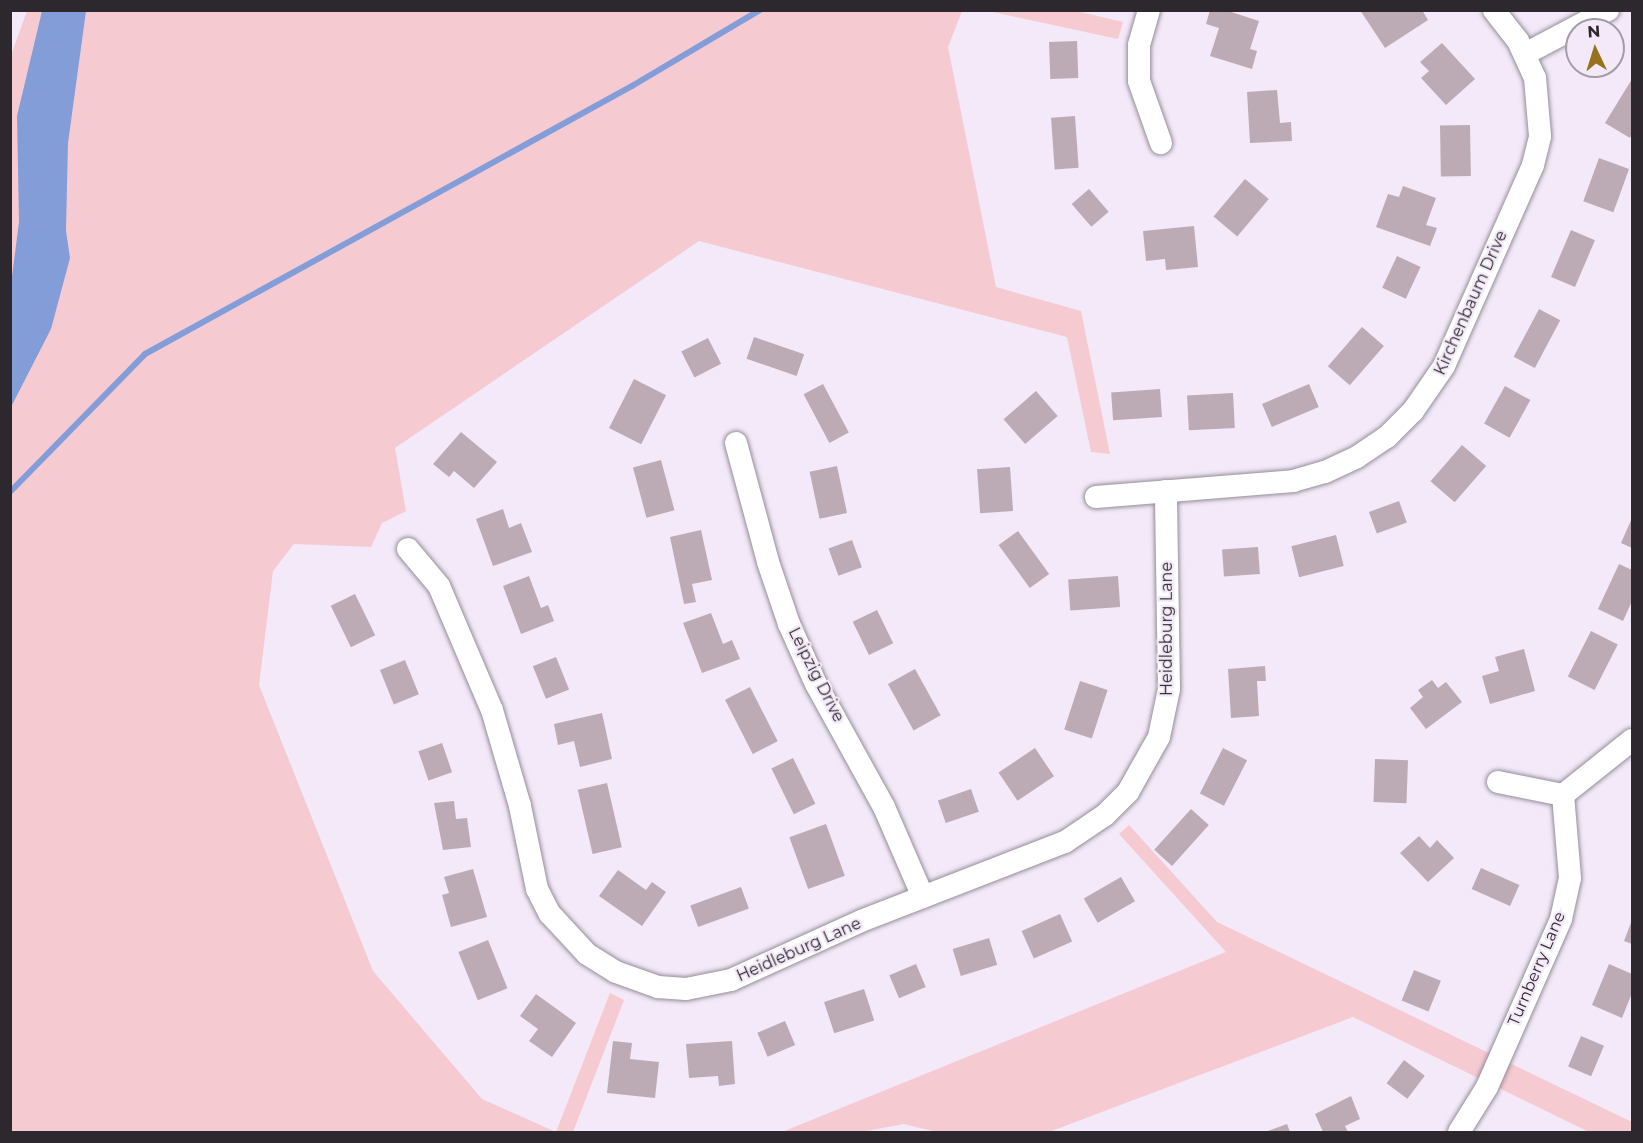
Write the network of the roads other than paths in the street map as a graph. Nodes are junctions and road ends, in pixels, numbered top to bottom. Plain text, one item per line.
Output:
1 (1149, 10) edge
2 (1494, 10) edge
3 (1608, 10) edge
4 (1526, 54) junction
5 (1161, 142) dead end
6 (736, 443) dead end
7 (1166, 491) junction
8 (1096, 497) dead end
9 (408, 549) dead end
10 (1632, 740) edge
11 (1498, 782) dead end
12 (1563, 795) junction
13 (923, 897) junction
14 (1459, 1132) edge

1 - 5 street
2 - 4 street, Kirchenbaum Drive
3 - 4 street
4 - 7 street, Kirchenbaum Drive
6 - 13 street, Leipzig Drive
7 - 8 street, Kirchenbaum Drive
7 - 13 street, Heidleburg Lane
9 - 13 street, Heidleburg Lane
10 - 12 street
11 - 12 street
12 - 14 street, Turnberry Lane

